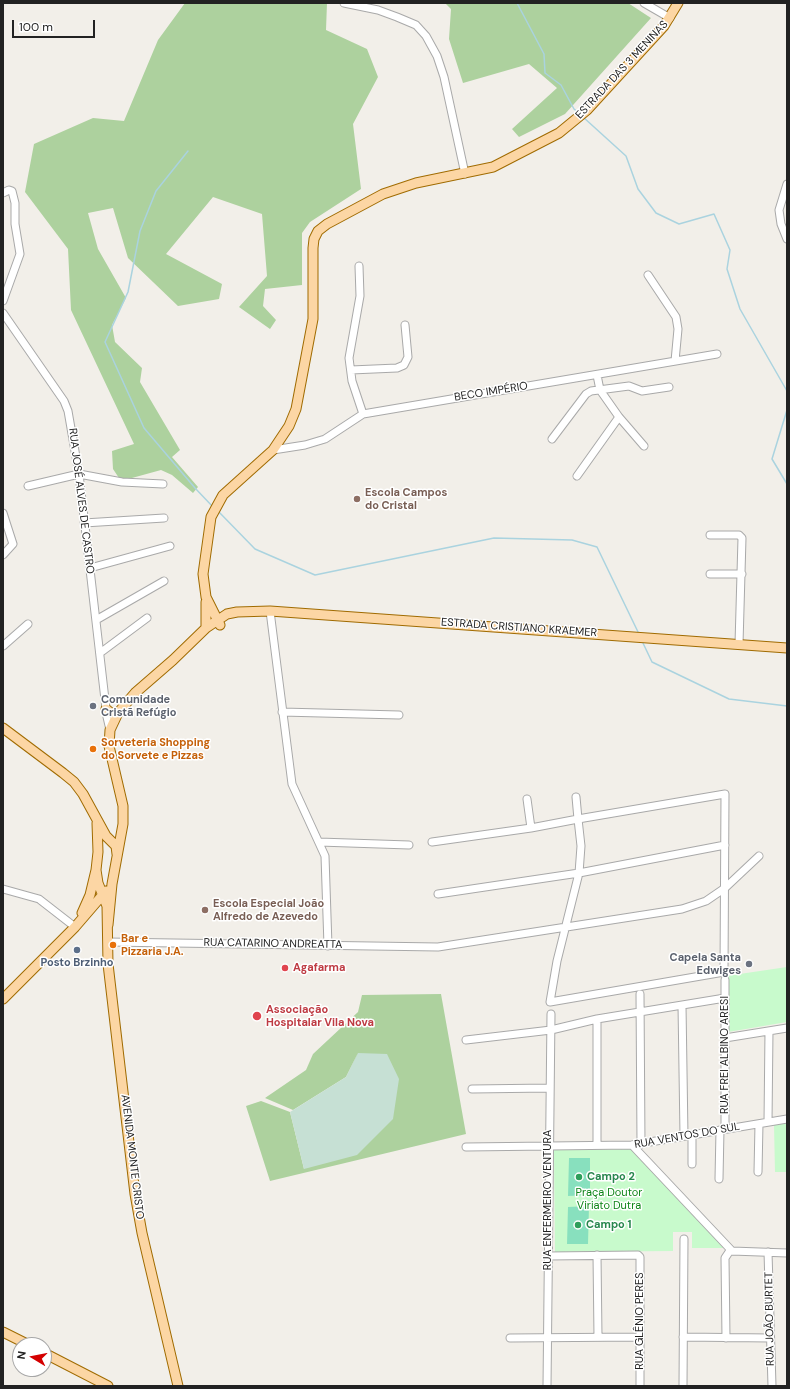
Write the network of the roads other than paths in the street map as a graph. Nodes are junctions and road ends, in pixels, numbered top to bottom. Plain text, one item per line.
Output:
1 (344, 3) edge
2 (644, 3) edge
3 (678, 3) edge
4 (670, 18) junction
5 (465, 174) junction
6 (787, 184) edge
7 (3, 193) edge
8 (787, 239) edge
9 (359, 266) dead end
10 (648, 275) dead end
11 (3, 301) edge
12 (3, 313) edge
13 (405, 325) dead end
14 (717, 354) dead end
15 (676, 361) junction
16 (351, 370) junction
17 (597, 375) junction
18 (669, 388) dead end
19 (600, 390) junction
20 (363, 414) junction
21 (619, 417) junction
22 (552, 439) dead end
23 (644, 446) dead end
24 (272, 450) junction
25 (79, 474) junction
26 (577, 476) dead end
27 (163, 484) dead end
28 (28, 486) dead end
29 (3, 512) edge
30 (164, 518) dead end
31 (84, 523) junction
32 (710, 534) dead end
33 (170, 546) dead end
34 (3, 555) edge
35 (90, 568) junction
36 (710, 574) dead end
37 (742, 574) junction
38 (164, 582) dead end
39 (208, 601) junction
40 (270, 611) junction
41 (237, 612) junction
42 (250, 612) junction
43 (147, 618) dead end
44 (96, 620) junction
45 (218, 622) junction
46 (28, 624) dead end
47 (206, 628) junction
48 (739, 644) junction
49 (3, 646) edge
50 (787, 648) edge
51 (100, 653) junction
52 (172, 660) junction
53 (106, 709) junction
54 (282, 712) junction
55 (118, 713) junction
56 (399, 714) dead end
57 (112, 726) junction
58 (3, 728) edge
59 (576, 797) dead end
60 (527, 799) dead end
61 (96, 817) junction
62 (578, 819) junction
63 (531, 828) junction
64 (122, 833) junction
65 (110, 840) junction
66 (319, 842) junction
67 (432, 842) dead end
68 (409, 845) dead end
69 (725, 845) junction
70 (98, 852) junction
71 (117, 855) junction
72 (760, 856) dead end
73 (96, 870) junction
74 (579, 873) junction
75 (112, 884) junction
76 (725, 888) junction
77 (3, 889) edge
78 (103, 894) junction
79 (438, 894) dead end
80 (108, 925) junction
81 (75, 927) junction
82 (566, 928) junction
83 (108, 942) junction
84 (328, 946) junction
85 (725, 980) dead end
86 (640, 994) dead end
87 (3, 998) edge
88 (725, 998) junction
89 (682, 1005) junction
90 (641, 1012) junction
91 (551, 1014) dead end
92 (597, 1019) junction
93 (787, 1028) edge
94 (551, 1030) junction
95 (768, 1031) junction
96 (725, 1038) junction
97 (466, 1040) dead end
98 (549, 1088) junction
99 (472, 1089) dead end
100 (787, 1119) edge
101 (768, 1122) junction
102 (759, 1124) junction
103 (722, 1130) junction
104 (692, 1135) junction
105 (684, 1136) junction
106 (597, 1144) junction
107 (641, 1144) junction
108 (549, 1145) junction
109 (632, 1145) junction
110 (466, 1147) dead end
111 (692, 1164) dead end
112 (758, 1172) dead end
113 (719, 1179) dead end
114 (684, 1239) dead end
115 (732, 1251) junction
116 (768, 1252) junction
117 (787, 1253) edge
118 (597, 1255) junction
119 (548, 1256) junction
120 (3, 1332) edge
121 (13, 1337) edge
122 (598, 1337) junction
123 (640, 1337) junction
124 (684, 1337) junction
125 (510, 1338) dead end
126 (548, 1338) junction
127 (726, 1338) junction
128 (770, 1338) junction
129 (52, 1357) edge
130 (108, 1386) edge
131 (178, 1386) edge
132 (547, 1386) edge
133 (640, 1386) edge
134 (683, 1386) edge
135 (772, 1386) edge

1 - 5 street
2 - 4 street
3 - 4 main road, ESTRADA DAS 3 MENINAS
4 - 5 main road, ESTRADA DAS 3 MENINAS
5 - 24 main road, ESTRADA DAS 3 MENINAS
6 - 8 street
7 - 11 street
9 - 16 street
10 - 15 street
12 - 25 street, RUA JOSÉ ALVES DE CASTRO
13 - 16 street
14 - 15 street, BECO IMPÉRIO
15 - 17 street, BECO IMPÉRIO
16 - 20 street
17 - 19 street
17 - 20 street, BECO IMPÉRIO
18 - 19 street
19 - 21 street
19 - 22 street
20 - 24 street, BECO IMPÉRIO
21 - 23 street
21 - 26 street
24 - 39 main road, ESTRADA DAS 3 MENINAS
25 - 27 street
25 - 28 street
25 - 31 street, RUA JOSÉ ALVES DE CASTRO
29 - 34 street
30 - 31 street
31 - 35 street, RUA JOSÉ ALVES DE CASTRO
32 - 37 street
33 - 35 street
35 - 44 street, RUA JOSÉ ALVES DE CASTRO
36 - 37 street
37 - 48 street
38 - 44 street
39 - 41 main road
39 - 45 main road, ESTRADA DAS 3 MENINAS
39 - 47 main road
40 - 42 main road, ESTRADA CRISTIANO KRAEMER
40 - 48 main road, ESTRADA CRISTIANO KRAEMER
40 - 54 street
41 - 42 main road, ESTRADA CRISTIANO KRAEMER
41 - 45 main road, ESTRADA CRISTIANO KRAEMER
42 - 45 main road, ESTRADA CRISTIANO KRAEMER
43 - 51 street
44 - 51 street, RUA JOSÉ ALVES DE CASTRO
45 - 47 main road, ESTRADA CRISTIANO KRAEMER
45 - 52 main road, ESTRADA CRISTIANO KRAEMER
46 - 49 street
47 - 52 main road, ESTRADA CRISTIANO KRAEMER
48 - 50 main road, ESTRADA CRISTIANO KRAEMER
51 - 53 street, RUA JOSÉ ALVES DE CASTRO
52 - 55 main road, ESTRADA CRISTIANO KRAEMER
53 - 55 main road
53 - 57 street, RUA JOSÉ ALVES DE CASTRO
54 - 56 street
54 - 66 street
55 - 57 main road, ESTRADA CRISTIANO KRAEMER
57 - 64 main road, ESTRADA CRISTIANO KRAEMER
58 - 61 main road
59 - 62 street
60 - 63 street
61 - 65 main road
61 - 70 main road
62 - 63 street
62 - 69 street
62 - 74 street
63 - 67 street
64 - 65 main road
64 - 71 main road, ESTRADA CRISTIANO KRAEMER
65 - 70 main road
65 - 71 main road
66 - 68 street
66 - 84 street
69 - 74 street
69 - 76 street
70 - 73 main road
71 - 75 main road, ESTRADA CRISTIANO KRAEMER
72 - 76 street, RUA CATARINO ANDREATTA
73 - 78 main road, AVENIDA MONTE CRISTO
73 - 81 main road
74 - 79 street
74 - 82 street
75 - 78 main road
75 - 80 main road, AVENIDA MONTE CRISTO
76 - 82 street, RUA CATARINO ANDREATTA
76 - 82 street
77 - 81 street
78 - 80 main road, AVENIDA MONTE CRISTO
78 - 81 main road
80 - 83 main road, AVENIDA MONTE CRISTO
81 - 87 main road
82 - 84 street, RUA CATARINO ANDREATTA
83 - 84 street, RUA CATARINO ANDREATTA
83 - 131 main road, AVENIDA MONTE CRISTO
85 - 88 street, RUA FREI ALBINO ARESI
86 - 90 street
88 - 89 street
88 - 96 street, RUA FREI ALBINO ARESI
89 - 90 street
89 - 105 street
90 - 92 street
90 - 107 street
91 - 94 street, RUA ENFERMEIRO VENTURA
92 - 94 street
92 - 106 street
93 - 95 street
94 - 97 street
94 - 98 street, RUA ENFERMEIRO VENTURA
95 - 96 street
95 - 101 street
96 - 103 street, RUA FREI ALBINO ARESI
98 - 99 street
98 - 108 street, RUA ENFERMEIRO VENTURA
100 - 101 street, RUA VENTOS DO SUL
101 - 102 street, RUA VENTOS DO SUL
102 - 103 street, RUA VENTOS DO SUL
102 - 112 street
103 - 104 street, RUA VENTOS DO SUL
103 - 113 street, RUA FREI ALBINO ARESI
104 - 105 street, RUA VENTOS DO SUL
104 - 111 street
105 - 107 street, RUA VENTOS DO SUL
106 - 108 street, RUA VENTOS DO SUL
106 - 109 street, RUA VENTOS DO SUL
107 - 109 street, RUA VENTOS DO SUL
108 - 110 street, RUA VENTOS DO SUL
108 - 119 street, RUA ENFERMEIRO VENTURA
109 - 115 street
114 - 124 street
115 - 116 street
115 - 127 street
116 - 117 street
116 - 128 street, RUA JOÃO BURTET
118 - 119 street
118 - 122 street
118 - 123 street, RUA GLÊNIO PERES
119 - 126 street, RUA ENFERMEIRO VENTURA
120 - 121 main road
122 - 123 street
122 - 126 street
123 - 133 street, RUA GLÊNIO PERES
124 - 127 street
124 - 134 street
125 - 126 street
126 - 132 street, RUA ENFERMEIRO VENTURA
127 - 128 street
128 - 135 street, RUA JOÃO BURTET
129 - 130 main road

